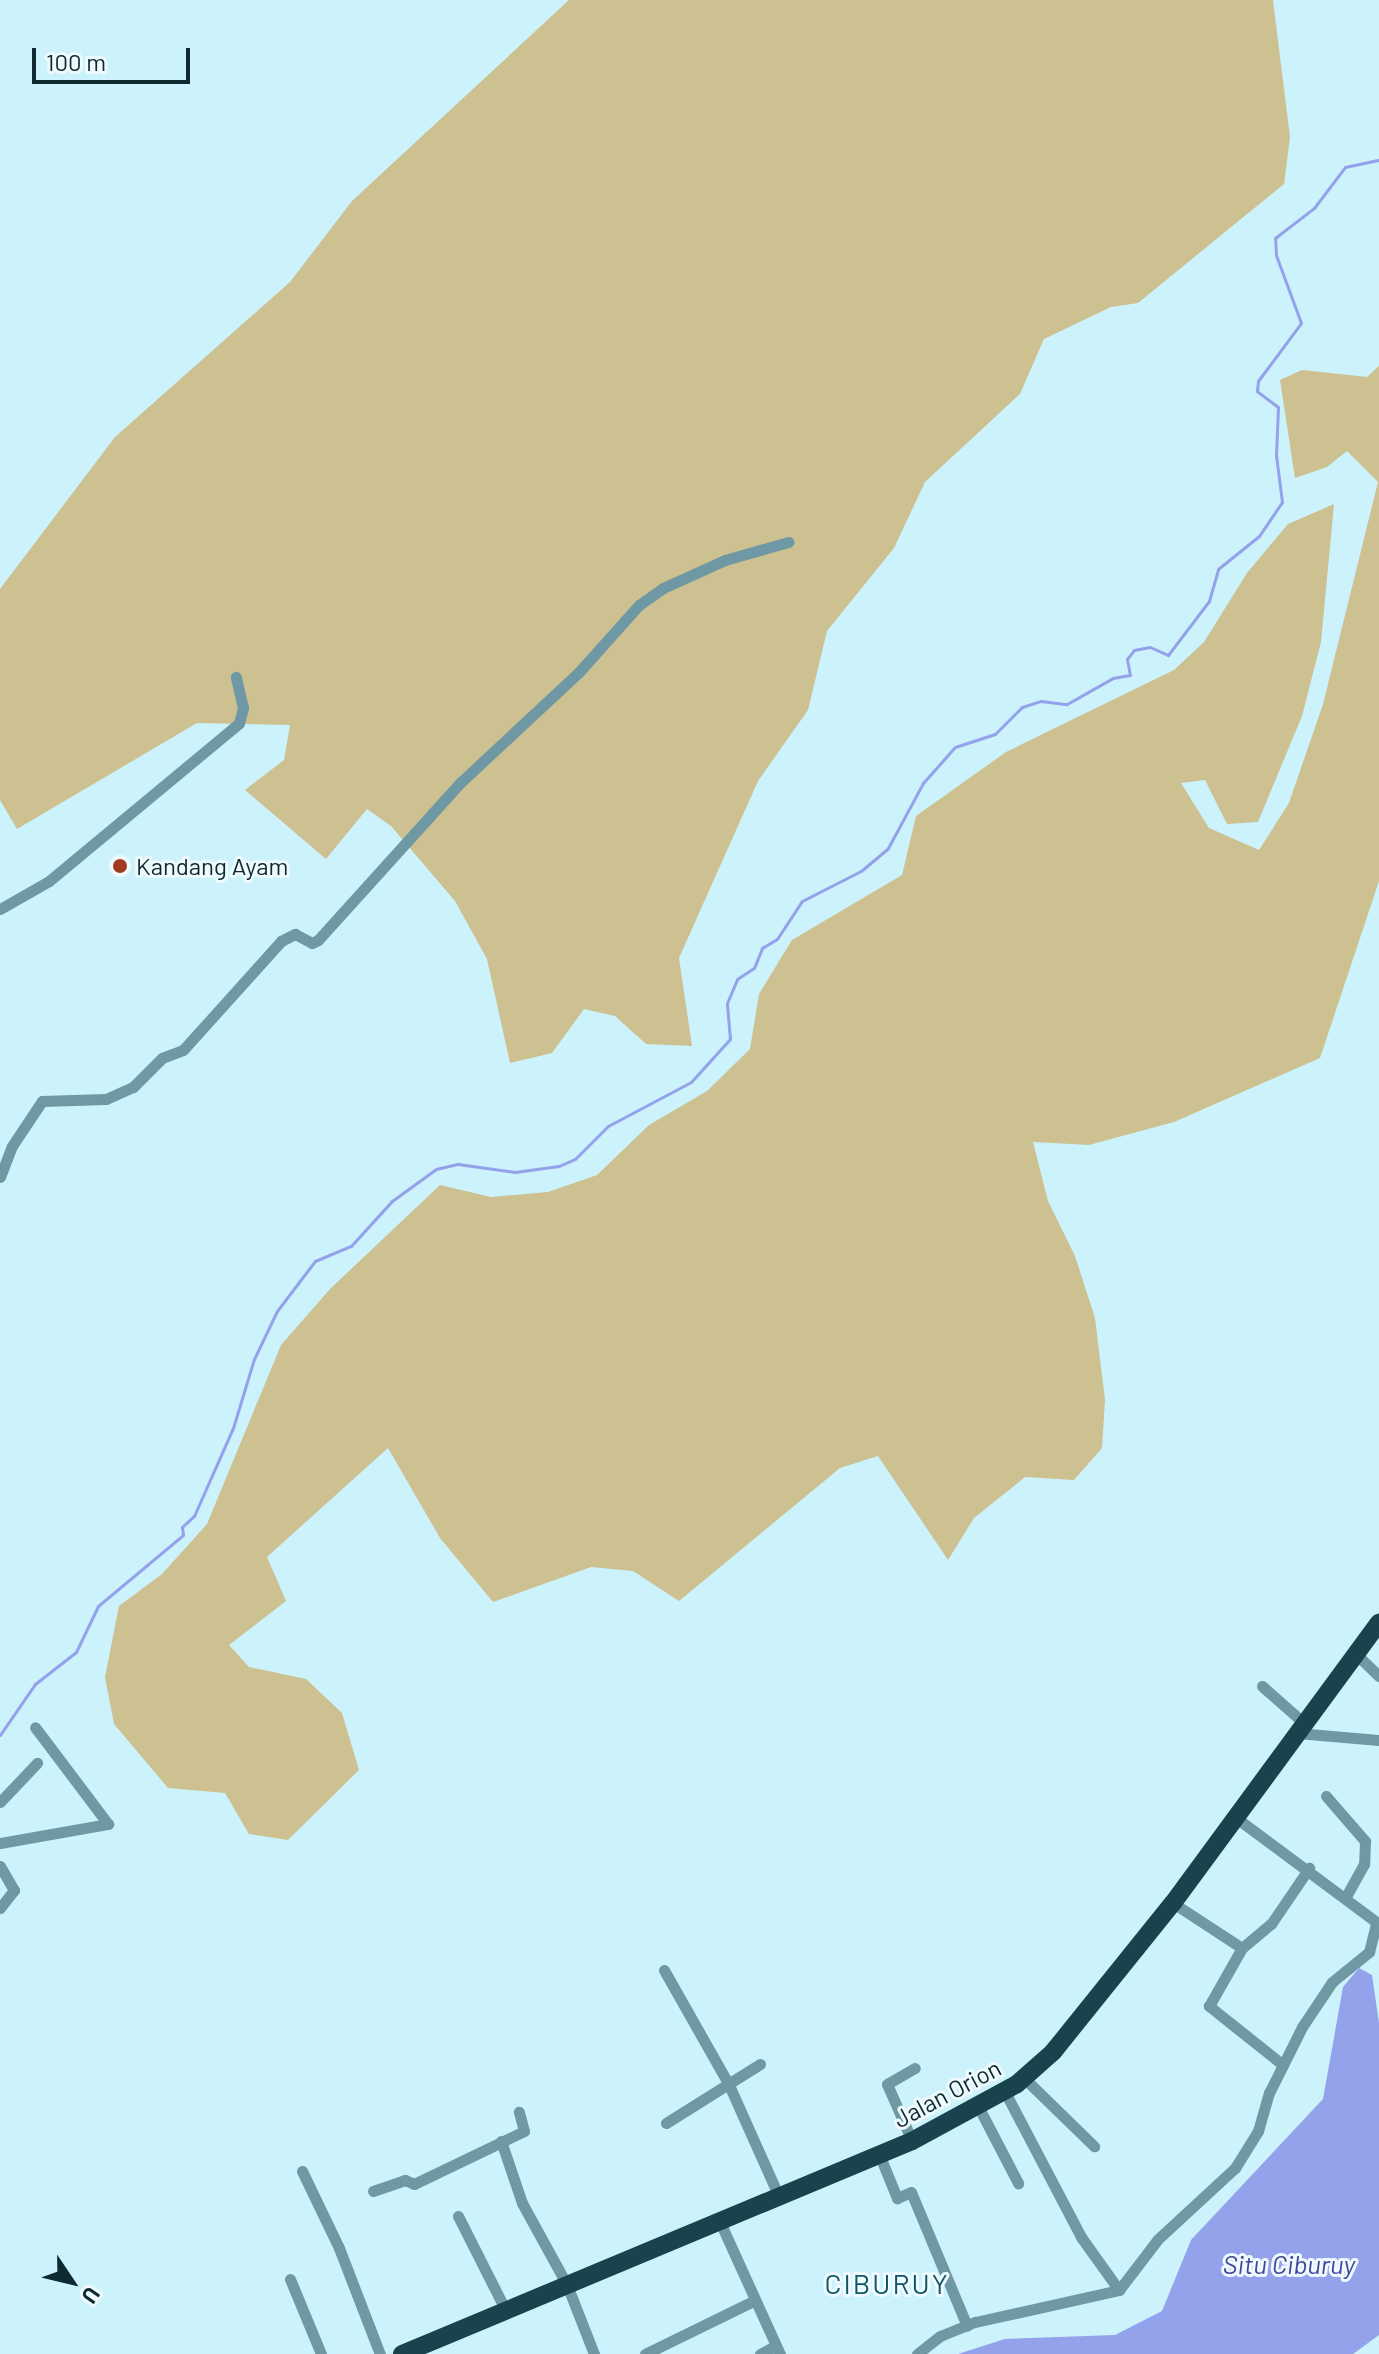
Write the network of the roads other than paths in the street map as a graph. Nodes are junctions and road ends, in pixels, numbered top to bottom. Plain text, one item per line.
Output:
1 (788, 542) dead end
2 (236, 677) dead end
3 (0, 909) edge
4 (0, 1177) edge
5 (1379, 1623) edge
6 (1356, 1654) junction
7 (1379, 1676) edge
8 (1262, 1686) dead end
9 (35, 1727) dead end
10 (1300, 1728) junction
11 (1379, 1740) edge
12 (37, 1763) dead end
13 (1326, 1796) dead end
14 (0, 1802) edge
15 (1235, 1817) junction
16 (0, 1843) edge
17 (0, 1866) edge
18 (1309, 1868) junction
19 (1346, 1896) junction
20 (1173, 1903) junction
21 (0, 1908) edge
22 (1377, 1924) edge
23 (1242, 1948) junction
24 (1374, 1954) edge
25 (664, 1970) dead end
26 (760, 2064) dead end
27 (1283, 2065) junction
28 (915, 2068) dead end
29 (1024, 2078) junction
30 (729, 2085) junction
31 (1005, 2092) junction
32 (979, 2108) junction
33 (519, 2112) dead end
34 (666, 2123) dead end
35 (501, 2141) junction
36 (912, 2141) junction
37 (1094, 2146) dead end
38 (879, 2154) junction
39 (302, 2171) dead end
40 (1018, 2183) dead end
41 (373, 2191) dead end
42 (779, 2197) junction
43 (458, 2216) dead end
44 (720, 2222) junction
45 (290, 2279) dead end
46 (567, 2285) junction
47 (1119, 2290) junction
48 (753, 2301) junction
49 (506, 2311) junction
50 (967, 2326) junction
51 (778, 2350) edge
52 (321, 2354) edge
53 (380, 2354) edge
54 (402, 2354) edge
55 (594, 2354) edge
56 (645, 2354) edge
57 (760, 2354) edge
58 (917, 2354) edge

1 - 4 street
2 - 3 street
5 - 6 highway, Jalan Orion
6 - 7 street
6 - 10 highway, Jalan Orion
8 - 10 street
9 - 16 street
10 - 11 street
10 - 15 highway, Jalan Orion
12 - 14 street
13 - 19 street
15 - 18 street
15 - 20 highway, Jalan Orion
17 - 21 street
18 - 19 street
18 - 23 street
19 - 22 street
20 - 23 street
20 - 29 highway, Jalan Orion
22 - 24 street
23 - 27 street
24 - 27 street
25 - 30 street
26 - 30 street
27 - 47 street
28 - 36 street
29 - 31 highway, Jalan Orion
29 - 37 street
30 - 34 street
30 - 42 street
31 - 32 highway, Jalan Orion
31 - 47 street
32 - 36 highway, Jalan Orion
32 - 40 street
33 - 35 street
35 - 41 street
35 - 46 street
36 - 38 highway, Jalan Orion
38 - 42 highway, Jalan Orion
38 - 50 street
39 - 53 street
42 - 44 highway, Jalan Orion
43 - 49 street
44 - 46 highway, Jalan Orion
44 - 48 street
45 - 52 street
46 - 49 highway, Jalan Orion
46 - 55 street
47 - 50 street
48 - 51 street
48 - 56 street
49 - 54 highway, Jalan Orion
50 - 58 street
51 - 57 street

